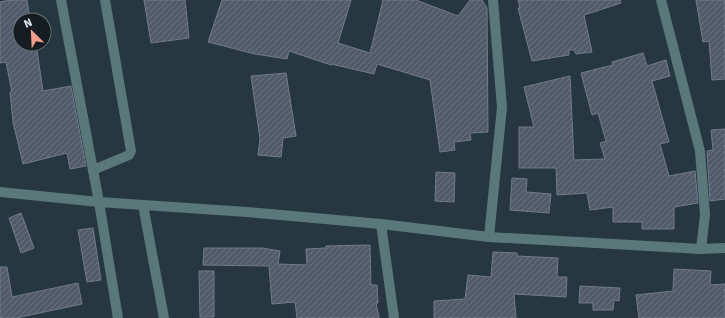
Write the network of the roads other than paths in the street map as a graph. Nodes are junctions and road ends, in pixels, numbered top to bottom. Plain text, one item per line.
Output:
1 (61, 0) edge
2 (105, 0) edge
3 (493, 0) edge
4 (661, 0) edge
5 (93, 170) junction
6 (0, 192) edge
7 (99, 202) junction
8 (143, 205) junction
9 (381, 224) junction
10 (489, 237) junction
11 (725, 248) edge
12 (701, 249) junction
13 (118, 318) edge
14 (164, 318) edge
15 (394, 318) edge

1 - 5 street
2 - 5 street
3 - 10 street
4 - 12 street
5 - 7 street
6 - 7 street
7 - 8 street
7 - 13 street
8 - 9 street
8 - 14 street
9 - 10 street
9 - 15 street
10 - 12 street
11 - 12 street

